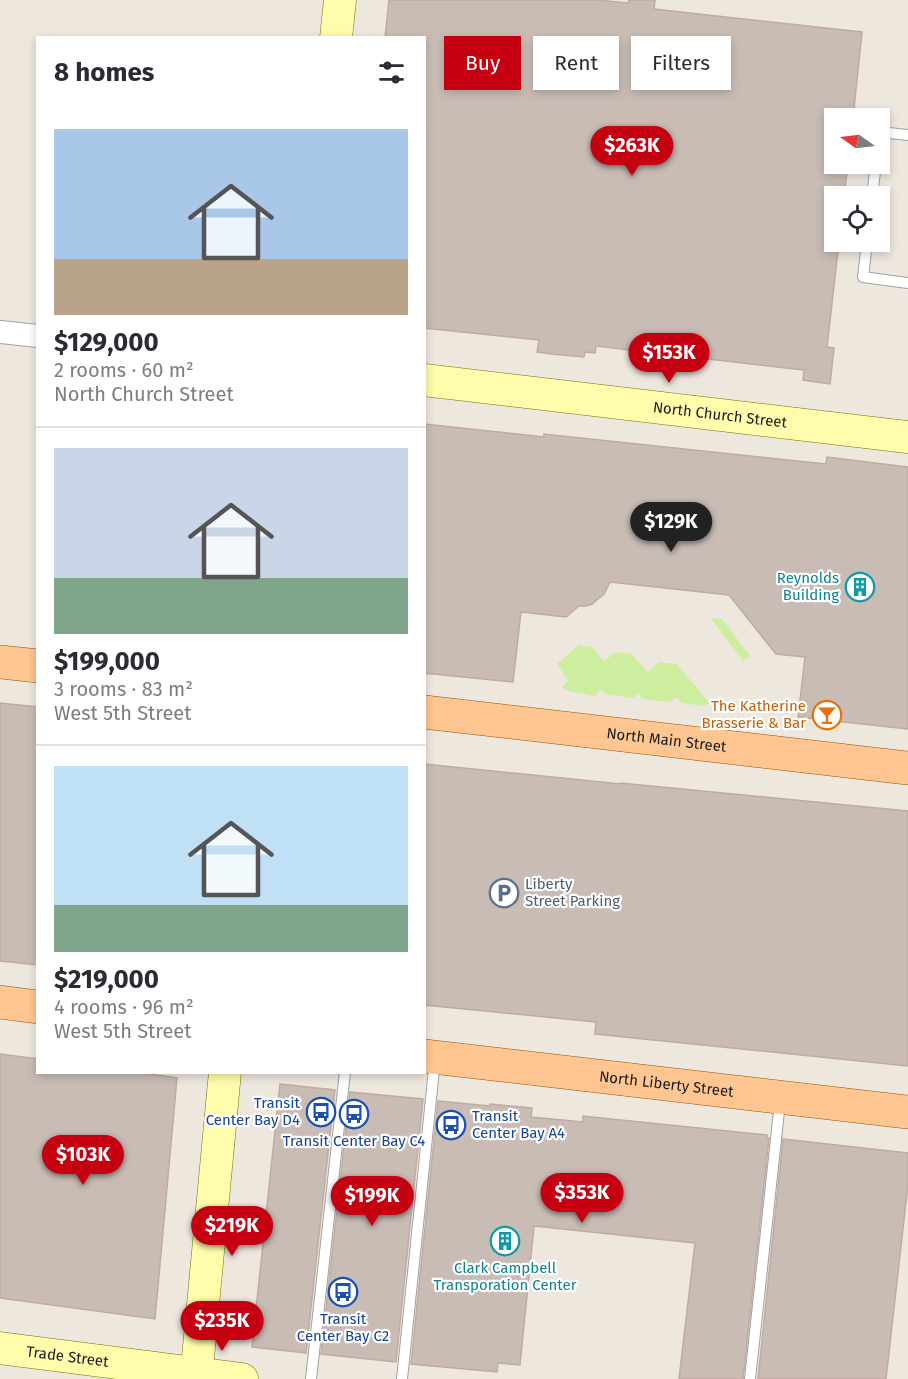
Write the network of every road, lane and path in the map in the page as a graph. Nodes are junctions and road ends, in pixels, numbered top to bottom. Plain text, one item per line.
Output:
1 (340, 0) edge
2 (336, 36) edge
3 (890, 133) edge
4 (908, 135) edge
5 (866, 252) edge
6 (908, 283) edge
7 (0, 332) edge
8 (36, 336) edge
9 (426, 380) edge
10 (908, 437) edge
11 (0, 662) edge
12 (36, 666) edge
13 (426, 712) edge
14 (908, 768) edge
15 (0, 1002) edge
16 (36, 1007) edge
17 (430, 1056) edge
18 (225, 1074) edge
19 (345, 1074) edge
20 (780, 1097) junction
21 (908, 1112) edge
22 (0, 1348) edge
23 (196, 1376) edge
24 (242, 1379) edge
25 (311, 1379) edge
26 (402, 1379) edge
27 (750, 1379) edge

1 - 2 street
3 - 4 lane
5 - 6 lane
7 - 8 street
9 - 10 street, North Church Street
11 - 12 main road
13 - 14 main road, North Main Street
15 - 16 main road
17 - 20 main road, North Liberty Street
17 - 26 lane
18 - 23 street
19 - 25 lane
20 - 21 main road, North Liberty Street
20 - 27 lane
22 - 23 street, Trade Street
23 - 24 street, Trade Street

